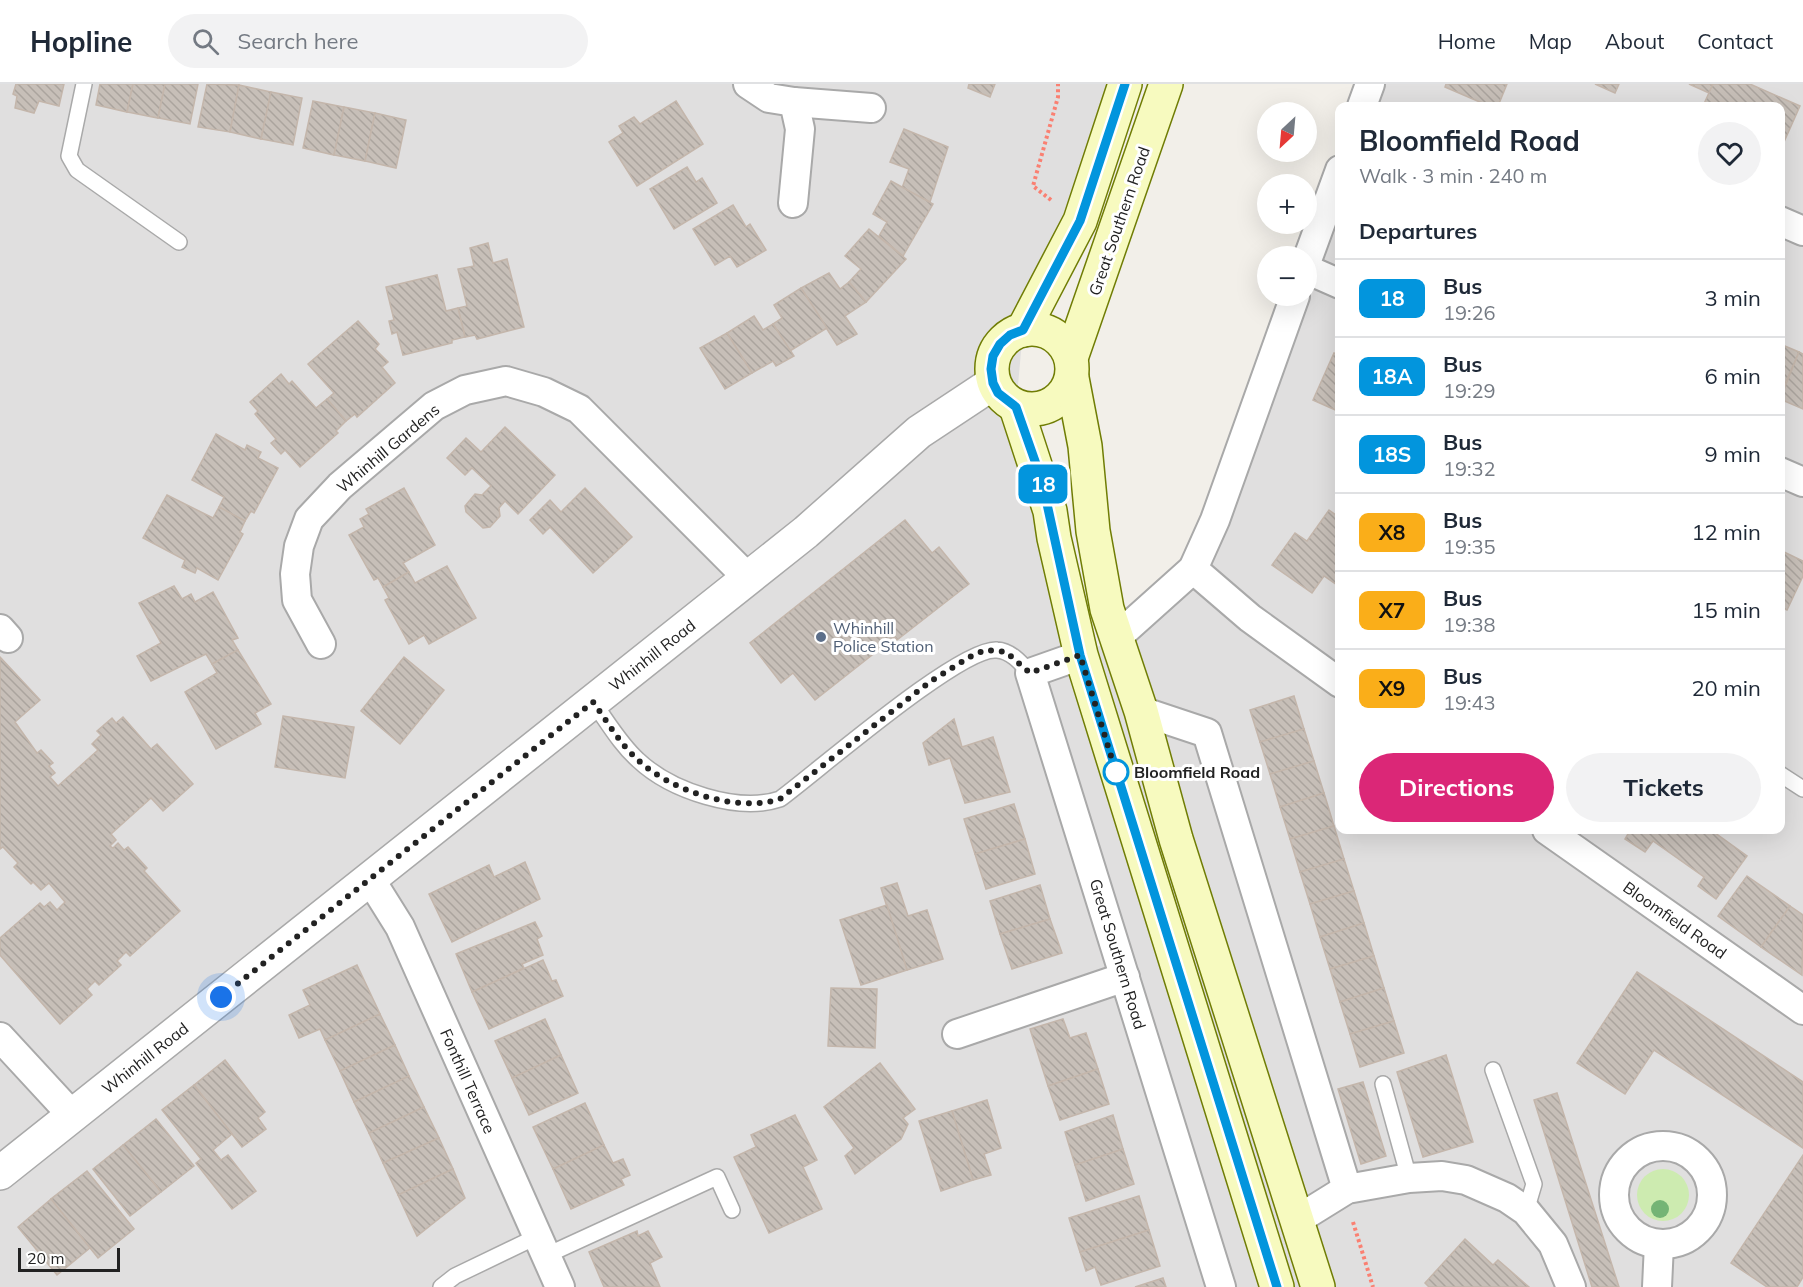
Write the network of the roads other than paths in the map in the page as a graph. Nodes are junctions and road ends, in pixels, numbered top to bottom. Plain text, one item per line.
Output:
1 (84, 84) edge
2 (748, 84) edge
3 (1125, 84) edge
4 (1166, 84) edge
5 (1370, 84) edge
6 (794, 102) junction
7 (1363, 102) edge
8 (871, 108) dead end
9 (1335, 185) edge
10 (793, 203) dead end
11 (1785, 223) edge
12 (1803, 231) edge
13 (179, 242) dead end
14 (1312, 246) edge
15 (1317, 274) edge
16 (1335, 282) edge
17 (1291, 306) edge
18 (1023, 330) junction
19 (1071, 368) junction
20 (993, 383) junction
21 (1016, 407) junction
22 (1785, 474) edge
23 (1803, 482) edge
24 (1193, 569) junction
25 (748, 578) junction
26 (1116, 638) junction
27 (321, 644) dead end
28 (1080, 655) junction
29 (1030, 673) junction
30 (1335, 679) edge
31 (593, 702) junction
32 (1141, 711) junction
33 (1785, 777) edge
34 (1803, 789) edge
35 (1553, 834) edge
36 (370, 879) junction
37 (1125, 977) junction
38 (1803, 1010) edge
39 (957, 1034) dead end
40 (0, 1037) edge
41 (1493, 1071) dead end
42 (1383, 1084) dead end
43 (72, 1115) junction
44 (0, 1173) edge
45 (1409, 1178) junction
46 (1347, 1189) junction
47 (732, 1210) dead end
48 (1526, 1211) junction
49 (1297, 1220) junction
50 (1659, 1245) dead end
51 (541, 1246) junction
52 (441, 1287) edge
53 (560, 1287) edge
54 (1221, 1287) edge
55 (1277, 1287) edge
56 (1318, 1287) edge
57 (1571, 1287) edge
58 (1657, 1287) edge

1 - 13 lane
2 - 6 street
3 - 18 main road
4 - 19 main road, Great Southern Road
5 - 7 street
6 - 8 street
6 - 10 street
9 - 14 street
11 - 12 street
15 - 16 street
17 - 24 street
18 - 19 main road
18 - 20 main road
19 - 21 main road
19 - 26 main road, Great Southern Road
20 - 21 main road
20 - 25 street, Whinhill Road
21 - 28 main road
22 - 23 street
24 - 26 street
24 - 30 street
25 - 27 street, Whinhill Gardens
25 - 31 street, Whinhill Road
26 - 32 main road, Great Southern Road
28 - 29 street
28 - 55 main road
29 - 31 lane
29 - 37 street, Great Southern Road
31 - 36 street, Whinhill Road
32 - 46 street
32 - 49 main road, Great Southern Road
33 - 34 lane
35 - 38 street, Bloomfield Road
36 - 43 street, Whinhill Road
36 - 51 street, Fonthill Terrace
37 - 39 street
37 - 54 street, Great Southern Road
40 - 43 street
41 - 48 lane
42 - 45 lane
43 - 44 street, Whinhill Road
45 - 46 street
45 - 48 street
46 - 49 street
47 - 51 lane
48 - 57 street
49 - 56 main road, Great Southern Road
50 - 58 street
51 - 52 lane
51 - 53 street, Fonthill Terrace

